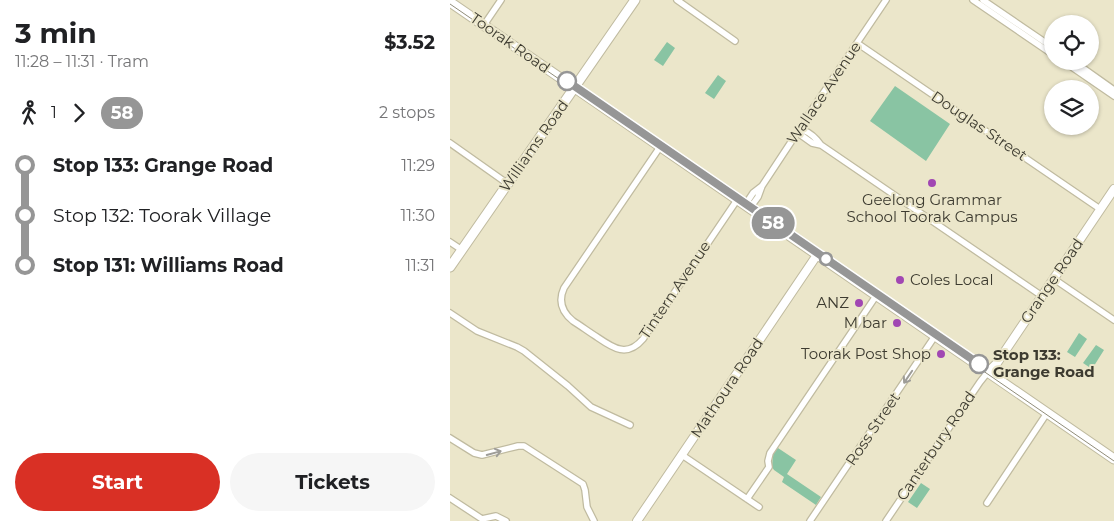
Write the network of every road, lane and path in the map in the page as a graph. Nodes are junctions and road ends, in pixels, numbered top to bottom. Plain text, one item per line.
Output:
1 (501, 0) edge
2 (635, 0) edge
3 (677, 0) edge
4 (886, 0) edge
5 (973, 0) edge
6 (984, 0) edge
7 (450, 2) edge
8 (484, 25) junction
9 (735, 40) dead end
10 (1044, 41) edge
11 (857, 43) junction
12 (1044, 49) edge
13 (1076, 70) edge
14 (1086, 70) edge
15 (575, 88) junction
16 (1114, 90) edge
17 (1114, 96) edge
18 (800, 131) junction
19 (450, 143) edge
20 (660, 147) junction
21 (508, 184) junction
22 (1114, 189) edge
23 (744, 204) junction
24 (1100, 209) junction
25 (450, 242) edge
26 (462, 250) junction
27 (817, 255) junction
28 (450, 267) edge
29 (1054, 279) junction
30 (876, 296) junction
31 (1042, 296) junction
32 (450, 313) edge
33 (1114, 320) edge
34 (936, 336) junction
35 (988, 372) junction
36 (1048, 413) junction
37 (630, 425) dead end
38 (450, 438) edge
39 (682, 455) junction
40 (1114, 459) edge
41 (450, 498) edge
42 (747, 499) junction
43 (987, 503) dead end
44 (759, 507) dead end
45 (482, 520) edge
46 (506, 521) edge
47 (594, 521) edge
48 (637, 521) edge
49 (810, 521) edge
50 (886, 521) edge

1 - 8 street
2 - 15 main road, Williams Road
3 - 9 street
4 - 11 street, Wallace Avenue
5 - 12 street
6 - 10 street
7 - 8 main road, Toorak Road
8 - 15 main road, Toorak Road
11 - 18 street, Wallace Avenue
11 - 24 street, Douglas Street
13 - 17 street
14 - 16 street
15 - 20 main road, Toorak Road
15 - 21 main road, Williams Road
18 - 23 street, Wallace Avenue
18 - 31 street
19 - 21 street
20 - 23 main road, Toorak Road
20 - 23 street, Tintern Avenue
21 - 26 main road, Williams Road
22 - 24 street, Grange Road
23 - 27 main road, Toorak Road
24 - 29 street, Grange Road
25 - 26 street
26 - 28 main road, Williams Road
27 - 30 main road, Toorak Road
27 - 39 street, Mathoura Road
29 - 31 street, Grange Road
29 - 33 street
30 - 34 main road, Toorak Road
30 - 42 street
31 - 35 street, Grange Road
32 - 37 street
34 - 35 main road, Toorak Road
34 -> 49 street, Ross Street
35 - 36 main road, Toorak Road
35 - 50 street, Canterbury Road
36 - 40 main road, Toorak Road
36 - 43 street
38 -> 47 street
39 - 42 street
39 - 48 street, Mathoura Road
41 - 45 street
42 - 44 street
45 - 46 street

